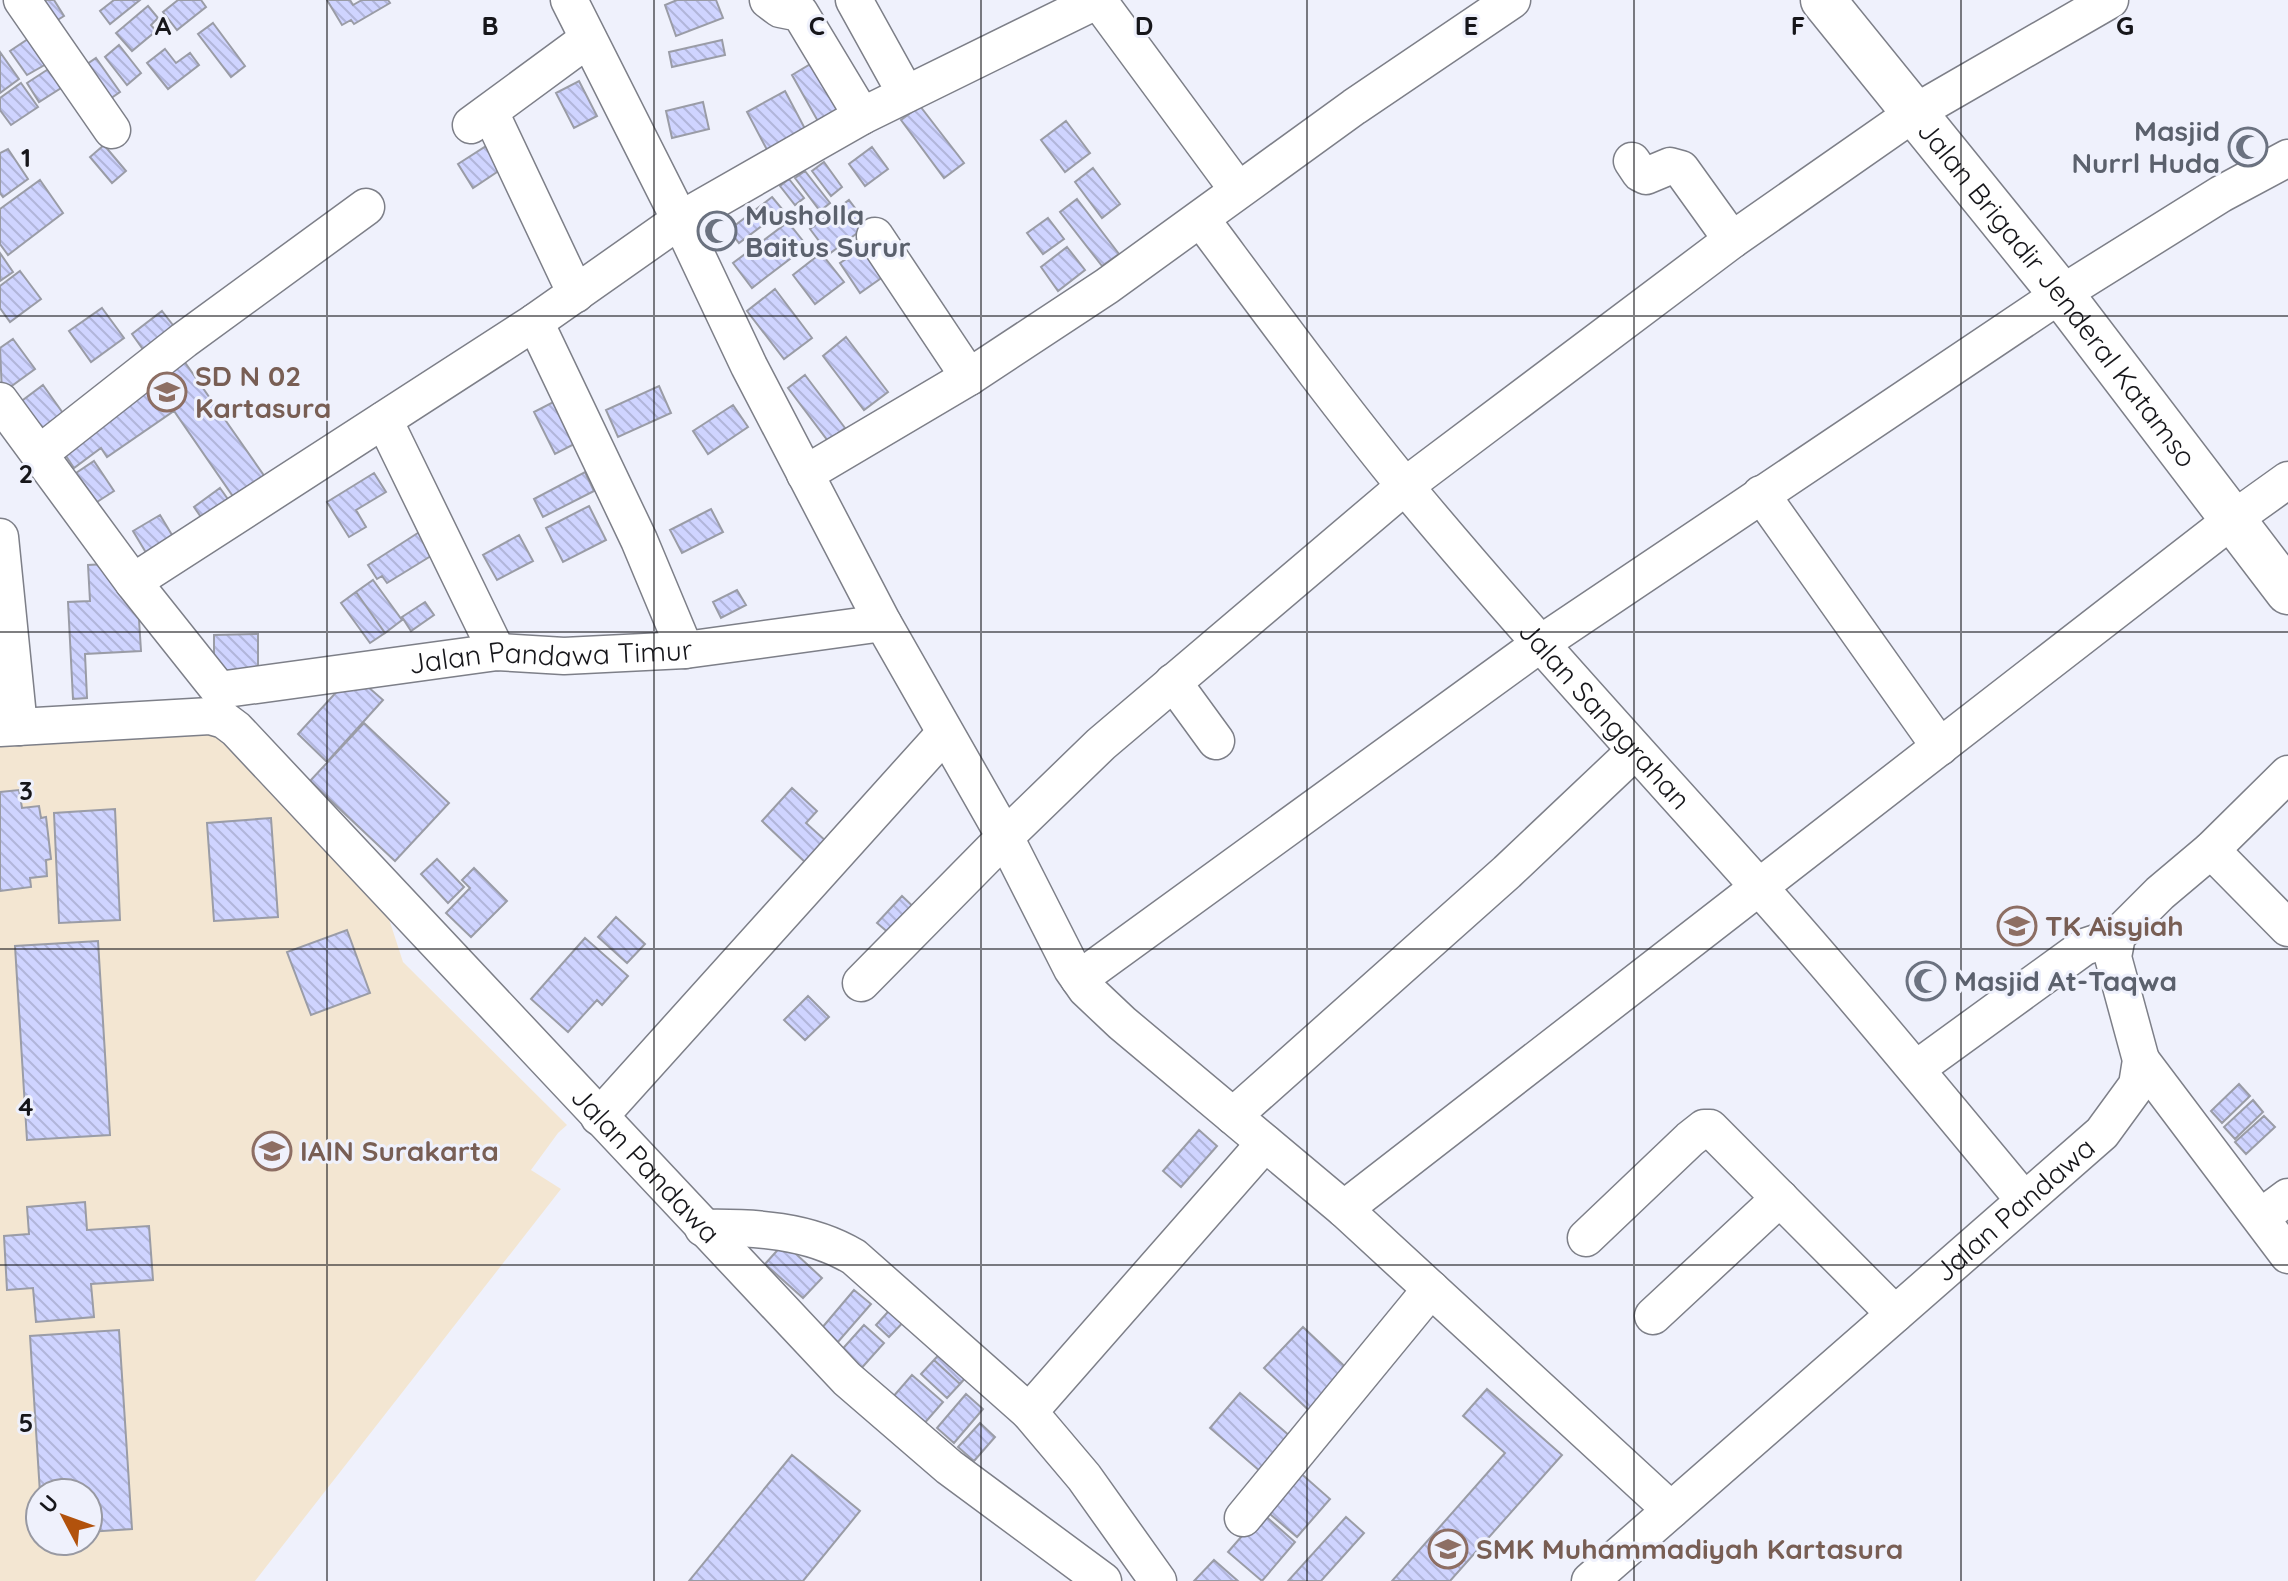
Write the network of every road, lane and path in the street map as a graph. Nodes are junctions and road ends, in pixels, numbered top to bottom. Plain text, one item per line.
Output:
1 (22, 0) edge
2 (569, 0) edge
3 (768, 0) edge
4 (854, 0) edge
5 (1098, 0) edge
6 (1512, 0) edge
7 (1823, 0) edge
8 (2110, 0) edge
9 (588, 39) junction
10 (906, 94) junction
11 (1914, 113) junction
12 (862, 116) junction
13 (112, 130) dead end
14 (2288, 158) edge
15 (1632, 161) dead end
16 (1238, 190) junction
17 (366, 207) dead end
18 (1201, 219) junction
19 (680, 220) junction
20 (875, 236) dead end
21 (1732, 240) junction
22 (576, 294) junction
23 (2061, 294) junction
24 (535, 322) junction
25 (969, 377) junction
26 (0, 401) edge
27 (384, 420) junction
28 (39, 454) junction
29 (805, 474) junction
30 (2288, 480) edge
31 (1405, 486) junction
32 (1761, 494) junction
33 (2232, 520) junction
34 (0, 537) edge
35 (133, 582) junction
36 (2288, 592) edge
37 (883, 623) junction
38 (1540, 644) junction
39 (685, 650) junction
40 (497, 652) junction
41 (1173, 682) junction
42 (218, 704) junction
43 (9, 728) edge
44 (945, 733) junction
45 (1216, 741) dead end
46 (1940, 747) junction
47 (1635, 751) junction
48 (2288, 774) edge
49 (1005, 837) junction
50 (2211, 850) junction
51 (1759, 887) junction
52 (2288, 928) edge
53 (2117, 936) junction
54 (1079, 979) junction
55 (861, 983) dead end
56 (2141, 1060) junction
57 (1916, 1069) junction
58 (1233, 1116) junction
59 (599, 1117) junction
60 (1265, 1143) junction
61 (1780, 1198) junction
62 (2024, 1200) junction
63 (2274, 1207) edge
64 (1344, 1209) junction
65 (703, 1228) junction
66 (1586, 1238) dead end
67 (2288, 1255) edge
68 (1431, 1289) junction
69 (1895, 1314) junction
70 (1653, 1316) dead end
71 (1029, 1412) junction
72 (1671, 1510) junction
73 (1243, 1518) dead end
74 (1103, 1581) edge
75 (1158, 1581) edge
76 (1590, 1581) edge

1 - 13 street
2 - 9 street
3 - 12 street
4 - 10 street
5 - 10 street
5 - 16 street
6 - 16 street
7 - 11 main road, Jalan Brigadir Jenderal Katamso
8 - 11 street
9 - 19 street
9 - 22 street
10 - 12 street
11 - 21 street
11 - 23 main road, Jalan Brigadir Jenderal Katamso
12 - 19 street
14 - 23 street
15 - 21 street
16 - 18 street
17 - 28 street
18 - 25 street
18 - 31 street, Jalan Sanggrahan
19 - 22 street
19 - 29 street
20 - 25 street
21 - 31 street
22 - 24 street
23 - 32 street
23 - 33 main road, Jalan Brigadir Jenderal Katamso
24 - 27 street
24 - 39 street
25 - 29 street
26 - 28 street, Jalan Pandawa
27 - 35 street
27 - 40 street
28 - 35 street, Jalan Pandawa
29 - 37 street
30 - 33 street
31 - 38 street, Jalan Sanggrahan
31 - 41 street
32 - 38 street
32 - 46 street
33 - 36 main road, Jalan Brigadir Jenderal Katamso
33 - 46 street
34 - 43 street
35 - 42 street, Jalan Pandawa
37 - 39 street, Jalan Pandawa Timur
37 - 44 street
38 - 47 street, Jalan Sanggrahan
38 - 54 street
39 - 40 street, Jalan Pandawa Timur
40 - 42 street, Jalan Pandawa Timur
41 - 45 street
41 - 49 street
42 - 43 street
42 - 59 street, Jalan Pandawa
44 - 49 street
44 - 59 street
46 - 51 street
47 - 51 street, Jalan Sanggrahan
47 - 58 street
48 - 50 street
49 - 54 street
49 - 55 street
50 - 52 street
50 - 53 street
51 - 57 street, Jalan Sanggrahan
51 - 64 street
53 - 56 street
53 - 57 street
54 - 58 street
56 - 62 street, Jalan Pandawa
56 - 63 street
57 - 62 street, Jalan Sanggrahan
58 - 60 street
59 - 65 street, Jalan Pandawa
60 - 64 street
60 - 71 street
61 - 66 street
61 - 69 street
61 - 70 street
62 - 69 street, Jalan Pandawa
63 - 67 street
64 - 68 street
65 - 71 street
65 - 74 street, Jalan Pandawa
68 - 72 street
68 - 73 street
69 - 72 street, Jalan Pandawa
71 - 75 street
72 - 76 street, Jalan Pandawa

